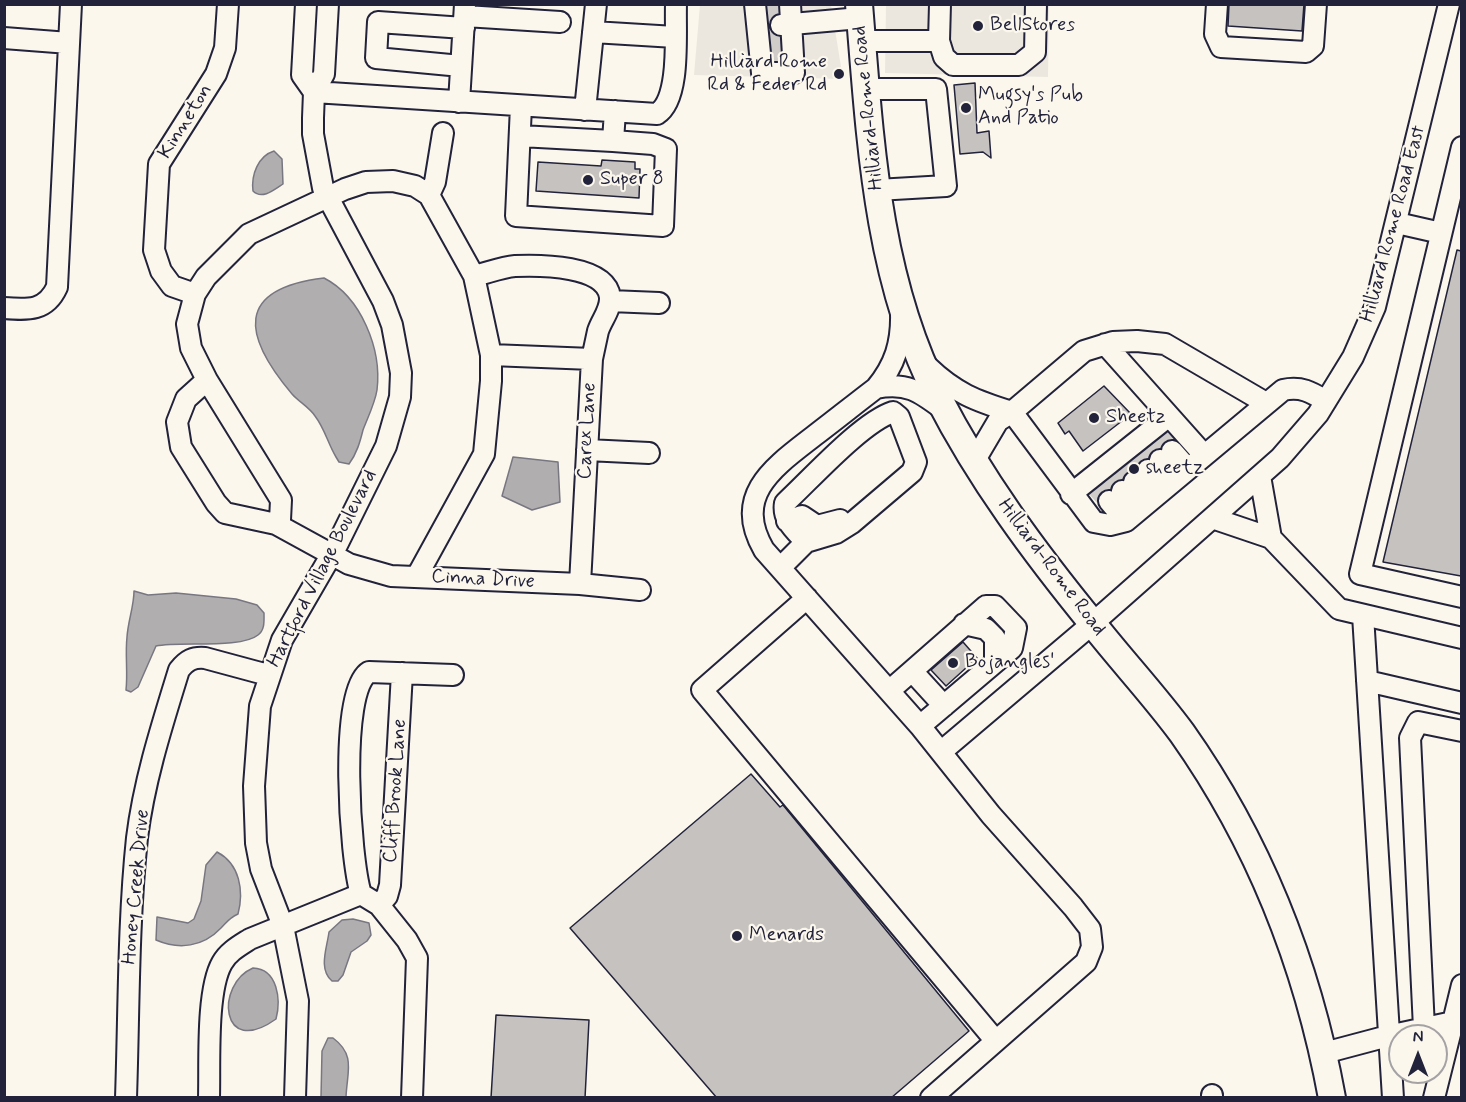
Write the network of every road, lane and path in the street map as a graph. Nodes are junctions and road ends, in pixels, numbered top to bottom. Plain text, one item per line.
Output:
1 (71, 4) edge
2 (228, 4) edge
3 (306, 4) edge
4 (328, 4) edge
5 (596, 4) edge
6 (676, 4) edge
7 (940, 4) edge
8 (1036, 4) edge
9 (1217, 4) edge
10 (1316, 4) edge
11 (1449, 4) edge
12 (513, 12) edge
13 (465, 16) edge
14 (860, 21) edge
15 (560, 22) dead end
16 (775, 30) tunnel mouth
17 (593, 32) junction
18 (675, 37) junction
19 (4, 38) edge
20 (939, 41) junction
21 (69, 43) junction
22 (461, 66) junction
23 (866, 90) junction
24 (314, 92) junction
25 (459, 102) junction
26 (521, 106) junction
27 (585, 110) junction
28 (615, 111) junction
29 (443, 133) dead end
30 (520, 136) junction
31 (613, 141) junction
32 (1461, 147) edge
33 (878, 190) junction
34 (429, 195) junction
35 (328, 198) junction
36 (1397, 223) junction
37 (1440, 233) junction
38 (474, 276) junction
39 (195, 294) junction
40 (901, 298) junction
41 (610, 301) junction
42 (659, 303) dead end
43 (4, 308) edge
44 (1105, 344) junction
45 (491, 355) junction
46 (592, 359) junction
47 (922, 362) junction
48 (207, 380) junction
49 (876, 388) junction
50 (1326, 401) junction
51 (1266, 403) junction
52 (1012, 412) junction
53 (947, 413) junction
54 (1169, 416) junction
55 (837, 418) junction
56 (856, 438) junction
57 (587, 450) junction
58 (649, 453) dead end
59 (1204, 456) junction
60 (975, 460) junction
61 (1130, 464) junction
62 (907, 476) junction
63 (1260, 476) junction
64 (1071, 494) junction
65 (1157, 495) junction
66 (1212, 518) junction
67 (787, 521) junction
68 (276, 525) junction
69 (1271, 538) junction
70 (806, 542) junction
71 (331, 555) junction
72 (780, 568) junction
73 (417, 576) junction
74 (580, 584) junction
75 (640, 590) dead end
76 (1461, 597) edge
77 (807, 598) junction
78 (1363, 615) junction
79 (1092, 624) junction
80 (1461, 638) edge
81 (912, 670) junction
82 (402, 673) junction
83 (268, 675) junction
84 (453, 675) dead end
85 (1367, 681) junction
86 (889, 691) junction
87 (1461, 703) edge
88 (944, 706) junction
89 (920, 726) junction
90 (1461, 731) edge
91 (942, 751) junction
92 (361, 894) junction
93 (379, 905) junction
94 (283, 926) junction
95 (1461, 985) edge
96 (1453, 1022) junction
97 (1424, 1024) edge
98 (1443, 1024) edge
99 (1388, 1036) joint
100 (995, 1040) junction
101 (1324, 1053) junction
102 (126, 1098) edge
103 (209, 1098) edge
104 (295, 1098) edge
105 (412, 1098) edge
106 (931, 1098) edge
107 (1332, 1098) edge
108 (1434, 1098) edge

1 - 21 street
2 - 39 street, Kinneton
3 - 24 street, Hartford Village Boulevard
4 - 24 street, Hartford Village Boulevard
5 - 17 street
6 - 18 street
7 - 20 street
8 - 20 street
9 - 10 street
11 - 36 street, Hilliard Rome Road East
12 - 13 street
12 - 15 street
13 - 22 street
13 - 22 street
14 - 16 street
14 - 20 street
14 - 23 main road, Hilliard-Rome Road
17 - 18 street
17 - 27 street
18 - 28 street
19 - 21 street
21 - 43 street
22 - 25 street
23 - 33 main road, Hilliard-Rome Road
23 - 33 street
24 - 25 street
24 - 35 street, Hartford Village Boulevard
25 - 26 street
26 - 27 street
26 - 30 street
27 - 28 street
28 - 31 street
29 - 34 street
30 - 31 street
30 - 31 street
32 - 37 street
33 - 40 main road, Hilliard-Rome Road
34 - 35 street
34 - 38 street
35 - 39 street
35 - 71 street, Hartford Village Boulevard
36 - 37 street
36 - 50 street, Hilliard Rome Road East
37 - 76 street
38 - 41 street
38 - 45 street
39 - 48 street
40 - 47 main road, Hilliard-Rome Road
40 - 49 street
41 - 42 street
41 - 46 street, Carex Lane
44 - 51 street
44 - 52 street
44 - 54 street
45 - 46 street
45 - 73 street
46 - 57 street, Carex Lane
47 - 52 street
47 - 53 main road, Hilliard-Rome Road
48 - 68 street
48 - 68 street, Cinna Drive
49 - 53 street
49 - 55 street
50 - 51 street
50 - 63 street, Hilliard Rome Road East
51 - 59 street
52 - 60 street
52 - 64 street
53 - 60 main road, Hilliard-Rome Road
54 - 59 street
54 - 61 street
55 - 56 street
55 - 72 street
56 - 62 street
56 - 67 street
57 - 58 street
57 - 74 street, Carex Lane
59 - 65 street
60 - 79 main road, Hilliard-Rome Road
61 - 64 street
61 - 65 street
61 - 65 street
61 - 65 street
62 - 67 street
62 - 70 street
63 - 66 street, Hilliard Rome Road East
63 - 69 street
64 - 65 street
66 - 69 street
66 - 79 street, Hilliard Rome Road East
67 - 70 street
68 - 71 street, Cinna Drive
69 - 78 street
70 - 72 street
71 - 73 street, Cinna Drive
71 - 83 street, Hartford Village Boulevard
72 - 77 street
73 - 74 street, Cinna Drive
74 - 75 street, Cinna Drive
77 - 86 street
77 - 100 street
78 - 80 street
78 - 85 street
79 - 91 street, Hilliard Rome Road East
79 - 101 main road, Hilliard-Rome Road
81 - 86 street
81 - 88 street
81 - 88 street
82 - 84 street
82 - 92 street
82 - 93 street, Cliff Brook Lane
83 - 94 street, Hartford Village Boulevard
83 - 102 street, Honey Creek Drive
85 - 87 street
85 - 99 street
86 - 89 street
88 - 89 street
89 - 91 street
90 - 97 street
91 - 100 street
92 - 93 street
92 - 94 street
93 - 105 street
94 - 103 street
94 - 104 street, Hartford Village Boulevard
95 - 96 street
96 - 98 street
96 - 108 street
99 - 101 street
100 - 106 street
101 - 107 main road, Hilliard-Rome Road

